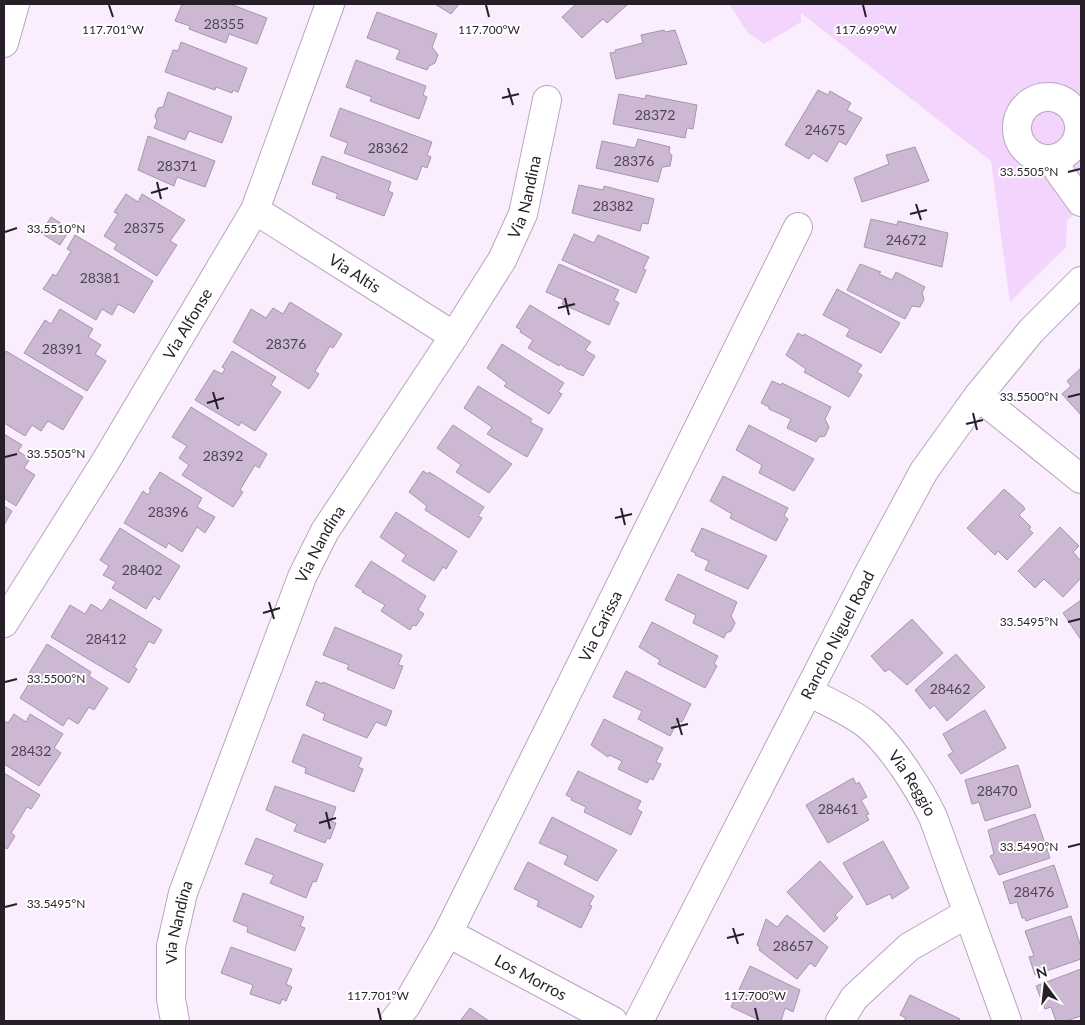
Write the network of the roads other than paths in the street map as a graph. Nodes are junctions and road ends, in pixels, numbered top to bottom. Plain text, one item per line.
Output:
1 (15, 4) edge
2 (330, 4) edge
3 (4, 44) edge
4 (547, 100) dead end
5 (1071, 149) edge
6 (1081, 202) edge
7 (255, 210) junction
8 (798, 227) dead end
9 (1081, 281) edge
10 (454, 336) junction
11 (978, 396) junction
12 (1081, 479) edge
13 (4, 623) edge
14 (809, 692) junction
15 (968, 913) junction
16 (448, 933) junction
17 (175, 1021) edge
18 (394, 1021) edge
19 (613, 1021) edge
20 (639, 1021) edge
21 (840, 1021) edge
22 (1007, 1021) edge

1 - 3 street
2 - 7 street, Via Alfonse
4 - 10 street, Via Nandina
5 - 6 street
7 - 10 street, Via Altis
7 - 13 street, Via Alfonse
8 - 16 street, Via Carissa
9 - 11 street, Rancho Niguel Road
10 - 17 street, Via Nandina
11 - 12 street
11 - 14 street, Rancho Niguel Road
14 - 15 street, Via Reggio
14 - 20 street, Rancho Niguel Road
15 - 21 street
15 - 22 street, Via Reggio
16 - 18 street, Via Carissa
16 - 19 street, Los Morros

